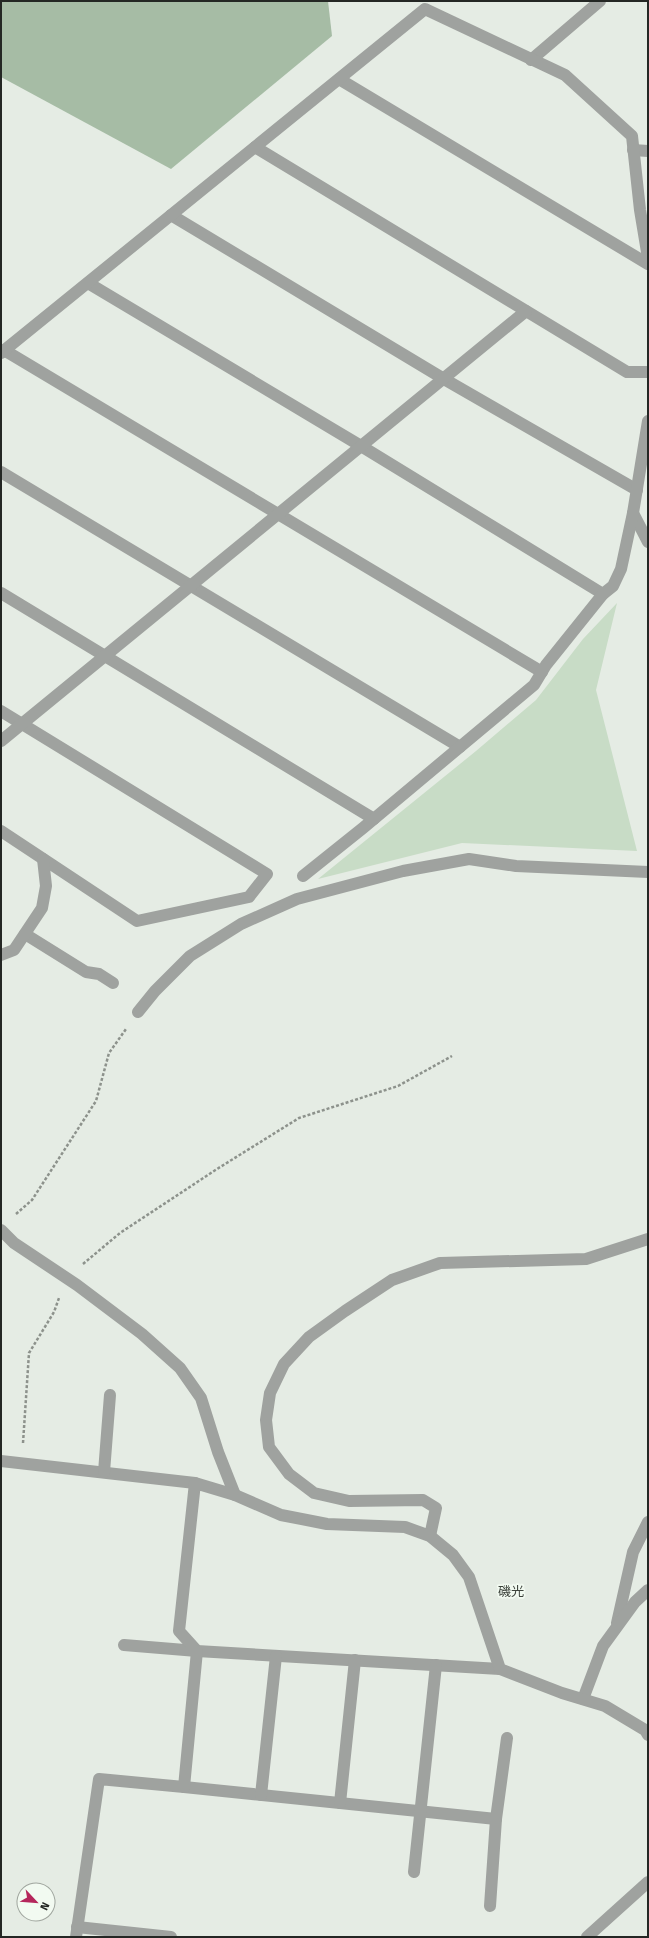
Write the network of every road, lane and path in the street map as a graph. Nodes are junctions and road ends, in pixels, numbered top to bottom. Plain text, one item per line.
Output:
1 (600, 1) edge
2 (531, 60) junction
3 (339, 79) junction
4 (255, 147) junction
5 (633, 150) junction
6 (648, 151) edge
7 (171, 215) junction
8 (648, 258) edge
9 (648, 264) edge
10 (88, 283) junction
11 (526, 311) junction
12 (3, 352) edge
13 (648, 372) edge
14 (444, 379) junction
15 (648, 421) edge
16 (361, 446) junction
17 (1, 472) edge
18 (637, 490) junction
19 (633, 513) junction
20 (277, 515) junction
21 (648, 542) edge
22 (192, 585) junction
23 (1, 593) edge
24 (603, 594) junction
25 (105, 656) junction
26 (542, 672) junction
27 (1, 711) edge
28 (23, 724) junction
29 (1, 741) edge
30 (460, 747) junction
31 (374, 819) junction
32 (1, 831) edge
33 (43, 859) junction
34 (648, 872) edge
35 (303, 876) dead end
36 (25, 934) junction
37 (1, 956) edge
38 (113, 983) dead end
39 (138, 1012) joint
40 (452, 1056) dead end
41 (11, 1218) dead end
42 (1, 1230) edge
43 (648, 1239) edge
44 (66, 1278) junction
45 (110, 1395) dead end
46 (1, 1461) edge
47 (22, 1463) junction
48 (104, 1472) junction
49 (195, 1482) junction
50 (235, 1495) junction
51 (648, 1522) edge
52 (430, 1536) junction
53 (648, 1590) edge
54 (615, 1630) junction
55 (124, 1645) dead end
56 (197, 1652) junction
57 (276, 1656) junction
58 (355, 1660) junction
59 (436, 1665) junction
60 (500, 1669) junction
61 (583, 1699) junction
62 (648, 1735) edge
63 (507, 1738) dead end
64 (184, 1787) junction
65 (261, 1795) junction
66 (340, 1803) junction
67 (422, 1811) junction
68 (496, 1819) junction
69 (414, 1872) dead end
70 (648, 1882) edge
71 (490, 1906) dead end
72 (76, 1932) edge
73 (170, 1937) edge
74 (587, 1937) edge

1 - 2 street
2 - 3 street
2 - 5 street
3 - 4 street
3 - 9 street
4 - 7 street
4 - 11 street
5 - 6 street
5 - 8 street
7 - 10 street
7 - 14 street
10 - 12 street
10 - 16 street
11 - 13 street
11 - 14 street
12 - 20 street
14 - 16 street
14 - 18 street
15 - 18 street
16 - 20 street
16 - 24 street
17 - 22 street
18 - 19 street
19 - 21 street
19 - 24 street
20 - 22 street
20 - 26 street
22 - 25 street
22 - 30 street
23 - 25 street
24 - 26 street
25 - 28 street
25 - 31 street
26 - 30 street
27 - 28 street
28 - 29 street
28 - 33 street
30 - 31 street
31 - 35 street
32 - 33 street
33 - 36 street
34 - 39 street
36 - 37 street
36 - 38 street
39 - 41 path
40 - 44 path
42 - 44 street
43 - 52 street
44 - 47 path
44 - 50 street
45 - 48 street
46 - 47 street
47 - 48 street
48 - 49 street
49 - 50 street
49 - 56 street
50 - 52 street
51 - 54 street
52 - 60 street
53 - 54 street
54 - 61 street
55 - 56 street
56 - 57 street
56 - 64 street
57 - 58 street
57 - 65 street
58 - 59 street
58 - 66 street
59 - 60 street
59 - 67 street
60 - 61 street
61 - 62 street
63 - 68 street
64 - 65 street
64 - 72 street
65 - 66 street
66 - 67 street
67 - 68 street
67 - 69 street
68 - 71 street
70 - 74 street
72 - 73 street

